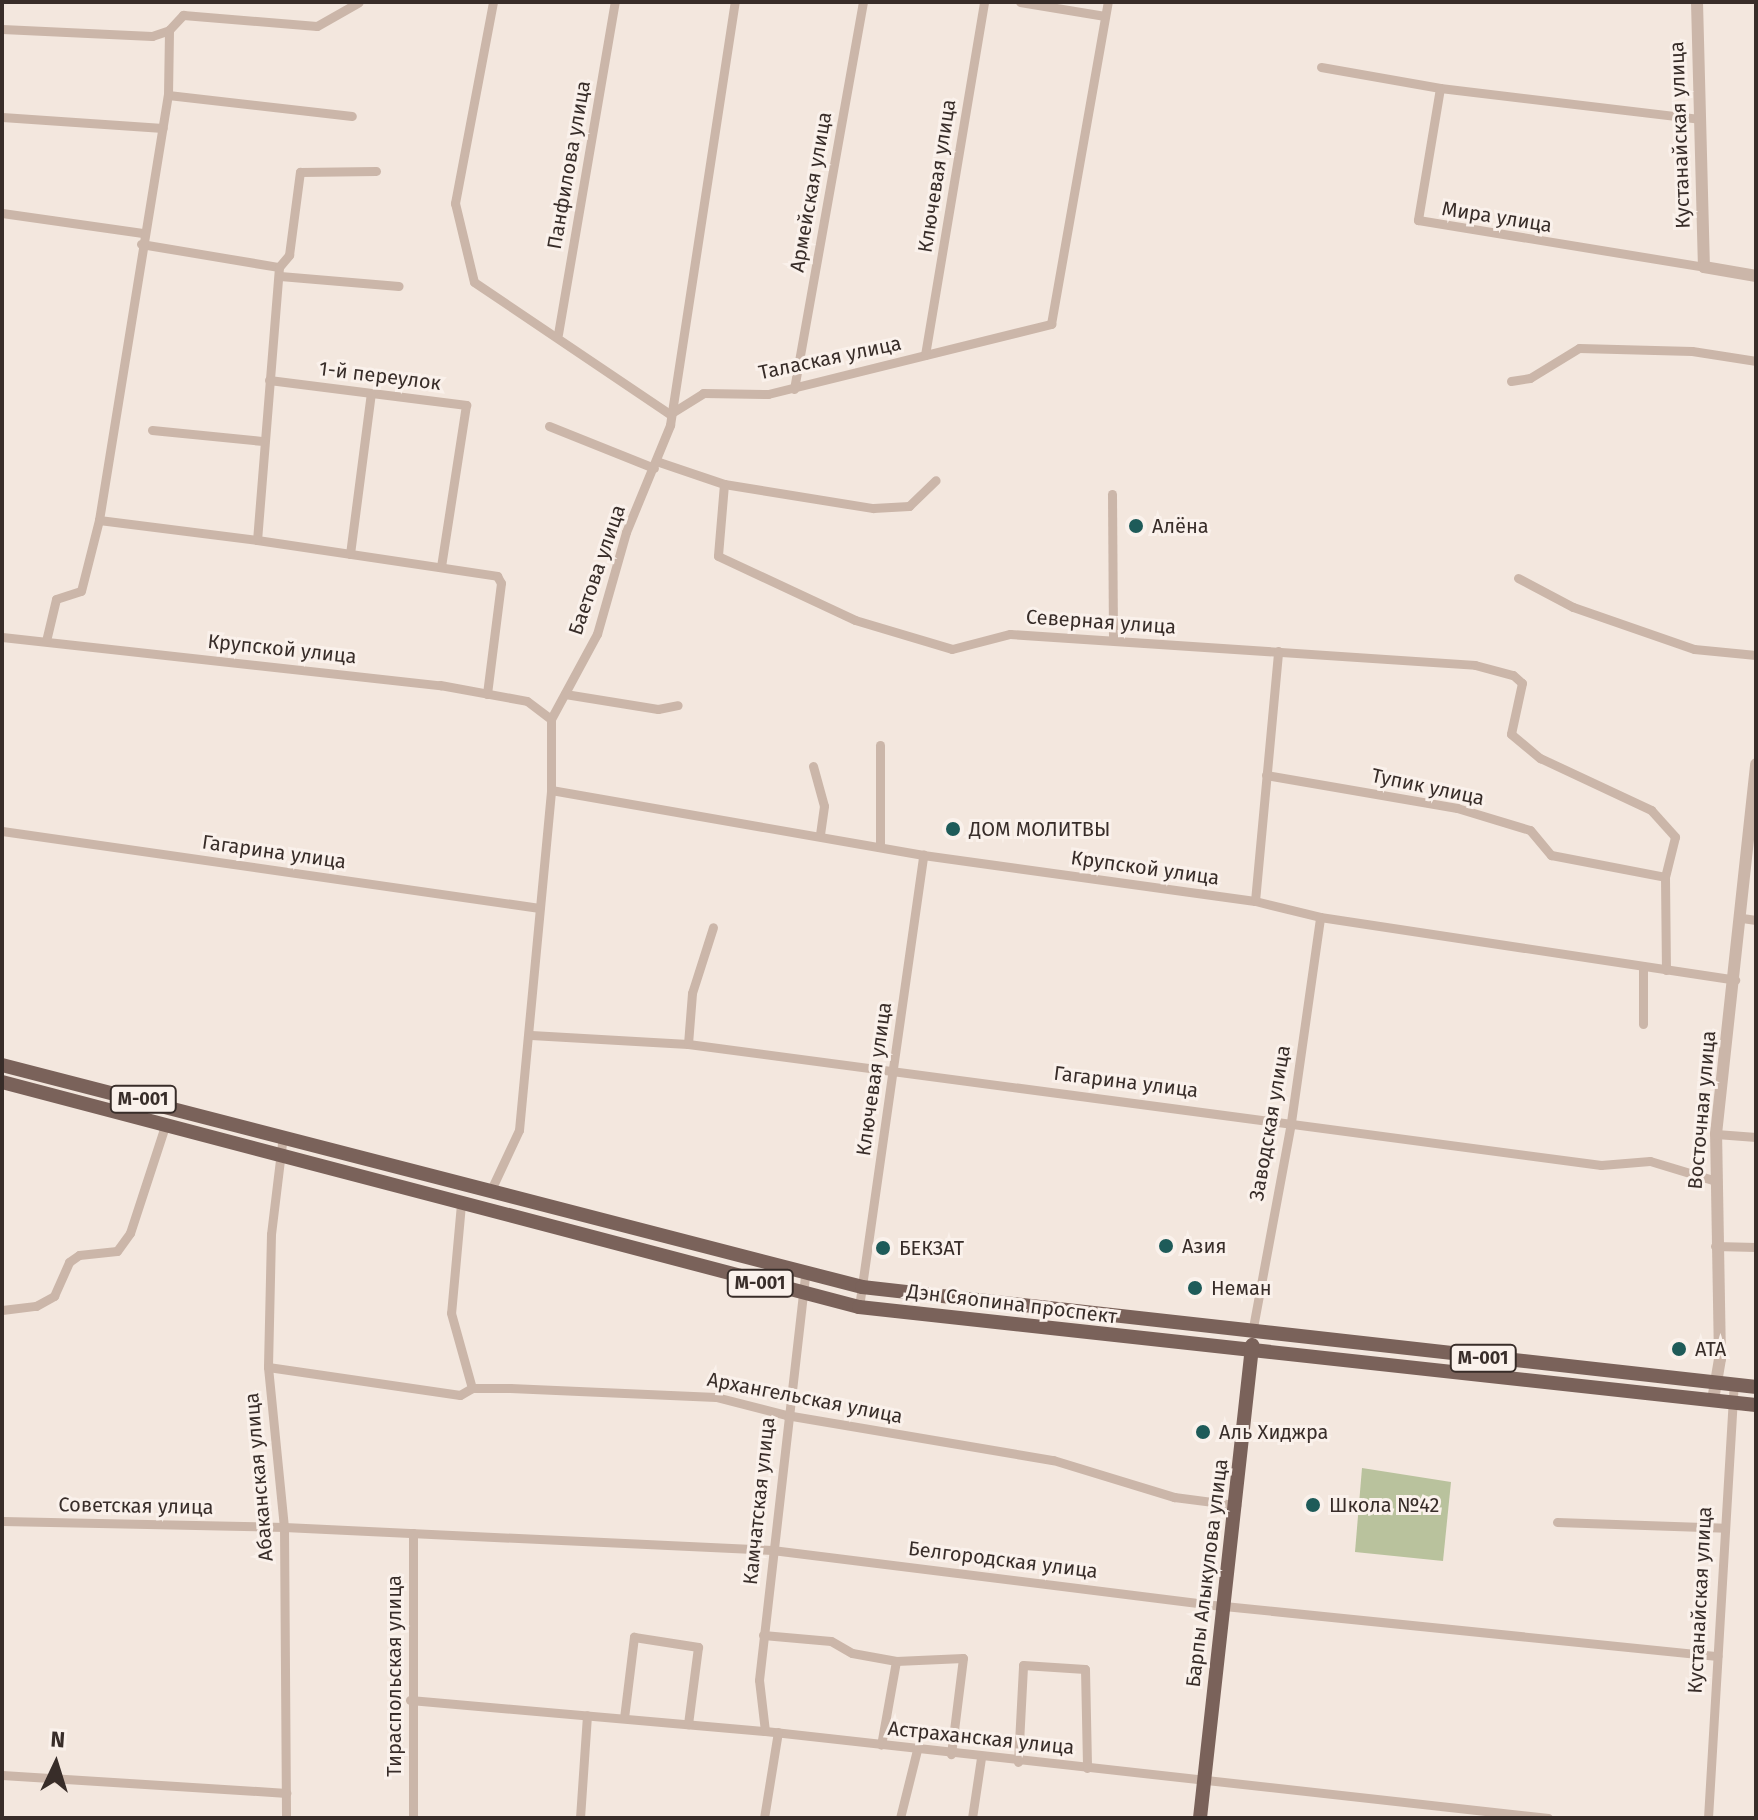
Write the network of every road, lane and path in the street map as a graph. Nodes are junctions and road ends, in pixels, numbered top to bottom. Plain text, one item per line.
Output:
1 (359, 2) edge
2 (493, 2) edge
3 (615, 2) edge
4 (735, 2) edge
5 (863, 2) edge
6 (984, 2) edge
7 (1020, 2) edge
8 (1108, 2) edge
9 (1697, 2) edge
10 (1105, 16) junction
11 (2, 29) edge
12 (169, 30) junction
13 (1321, 67) dead end
14 (1440, 88) junction
15 (168, 95) junction
16 (352, 116) dead end
17 (2, 117) edge
18 (1699, 119) junction
19 (163, 128) junction
20 (376, 171) dead end
21 (2, 213) edge
22 (142, 238) junction
23 (1704, 267) junction
24 (280, 271) junction
25 (1756, 276) edge
26 (399, 286) dead end
27 (558, 334) junction
28 (925, 355) junction
29 (1756, 361) edge
30 (269, 380) junction
31 (1511, 381) dead end
32 (794, 389) junction
33 (371, 393) junction
34 (670, 414) junction
35 (549, 426) dead end
36 (152, 430) dead end
37 (263, 441) junction
38 (656, 465) junction
39 (936, 480) dead end
40 (724, 484) junction
41 (1112, 494) dead end
42 (99, 520) junction
43 (257, 540) junction
44 (350, 554) junction
45 (441, 567) junction
46 (1518, 578) dead end
47 (2, 637) edge
48 (1113, 640) junction
49 (46, 641) junction
50 (1278, 651) junction
51 (1756, 655) edge
52 (487, 694) junction
53 (565, 694) junction
54 (678, 705) dead end
55 (551, 719) junction
56 (880, 745) dead end
57 (1756, 764) edge
58 (813, 766) dead end
59 (1266, 775) junction
60 (551, 790) junction
61 (2, 831) edge
62 (820, 836) junction
63 (880, 847) junction
64 (923, 855) junction
65 (1665, 877) junction
66 (1255, 901) junction
67 (540, 908) junction
68 (1320, 917) junction
69 (1749, 919) edge
70 (713, 927) dead end
71 (1643, 966) junction
72 (1666, 970) junction
73 (1735, 980) junction
74 (1643, 1024) dead end
75 (531, 1035) junction
76 (688, 1044) junction
77 (2, 1065) edge
78 (895, 1070) junction
79 (2, 1082) edge
80 (1291, 1122) junction
81 (166, 1123) junction
82 (1716, 1134) junction
83 (283, 1135) junction
84 (1756, 1137) edge
85 (281, 1153) junction
86 (1713, 1180) junction
87 (490, 1192) junction
88 (461, 1204) junction
89 (1715, 1246) junction
90 (1756, 1247) edge
91 (805, 1275) junction
92 (862, 1287) junction
93 (801, 1294) junction
94 (859, 1307) junction
95 (2, 1310) edge
96 (1252, 1333) junction
97 (1251, 1353) junction
98 (268, 1367) junction
99 (1715, 1383) junction
100 (1734, 1385) junction
101 (1756, 1387) edge
102 (472, 1388) junction
103 (1713, 1400) junction
104 (1733, 1403) junction
105 (1756, 1405) edge
106 (786, 1415) junction
107 (1236, 1505) junction
108 (2, 1521) edge
109 (1557, 1522) dead end
110 (284, 1527) junction
111 (1725, 1528) junction
112 (413, 1533) junction
113 (772, 1550) junction
114 (1224, 1606) junction
115 (763, 1635) junction
116 (1717, 1656) junction
117 (896, 1661) junction
118 (410, 1700) junction
119 (587, 1715) junction
120 (624, 1718) junction
121 (688, 1724) junction
122 (765, 1731) junction
123 (778, 1732) junction
124 (881, 1745) junction
125 (917, 1750) junction
126 (951, 1754) junction
127 (981, 1758) junction
128 (1018, 1762) junction
129 (1087, 1768) junction
130 (2, 1775) edge
131 (1203, 1780) junction
132 (286, 1793) junction
133 (286, 1818) edge
134 (413, 1818) edge
135 (580, 1818) edge
136 (764, 1818) edge
137 (900, 1818) edge
138 (972, 1818) edge
139 (1200, 1818) edge
140 (1548, 1818) edge
141 (1708, 1818) edge

1 - 12 street
2 - 27 street
3 - 27 street, Панфилова улица
4 - 34 street, Баетова улица
5 - 32 street, Армейская улица
6 - 28 street, Ключевая улица
7 - 10 street
8 - 10 street, Талаская улица
9 - 18 street, Кустанайская улица
10 - 28 street, Талаская улица
11 - 12 street
12 - 15 street
13 - 14 street
14 - 18 street
14 - 23 street, Мира улица
15 - 16 street
15 - 19 street
17 - 19 street
18 - 23 street, Кустанайская улица
19 - 22 street
20 - 24 street
21 - 22 street
22 - 24 street
22 - 42 street
23 - 25 street
24 - 26 street
24 - 30 street
27 - 34 street
28 - 32 street, Талаская улица
29 - 31 street
30 - 33 street, 1-й переулок
30 - 37 street
32 - 34 street, Талаская улица
33 - 44 street
33 - 45 street, 1-й переулок
34 - 38 street, Баетова улица
35 - 38 street
36 - 37 street
37 - 43 street
38 - 40 street
38 - 53 street, Баетова улица
39 - 40 street
40 - 48 street, Северная улица
41 - 48 street
42 - 43 street
42 - 49 street
43 - 44 street
44 - 45 street
45 - 52 street
46 - 51 street
47 - 49 street, Крупской улица
48 - 50 street, Северная улица
49 - 52 street, Крупской улица
50 - 59 street
50 - 65 street, Северная улица
52 - 55 street, Крупской улица
53 - 54 street
53 - 55 street, Баетова улица
55 - 60 street, Баетова улица
56 - 63 street
57 - 69 street
58 - 62 street
59 - 65 street, Тупик улица
59 - 66 street
60 - 62 street, Крупской улица
60 - 67 street, Баетова улица
61 - 67 street, Гагарина улица
62 - 63 street, Крупской улица
63 - 64 street, Крупской улица
64 - 66 street, Крупской улица
64 - 78 street, Ключевая улица
65 - 72 street
66 - 68 street, Крупской улица
67 - 75 street, Баетова улица
68 - 71 street, Крупской улица
68 - 80 street, Заводская улица
69 - 73 street, Восточная улица
70 - 76 street
71 - 72 street, Крупской улица
71 - 74 street
72 - 73 street, Крупской улица
73 - 82 street, Восточная улица
75 - 76 street, Гагарина улица
75 - 87 street, Баетова улица
76 - 78 street, Гагарина улица
77 - 83 main road, M-001
78 - 80 street, Гагарина улица
78 - 92 street, Ключевая улица
79 - 81 main road, M-001
80 - 86 street, Гагарина улица
80 - 96 street, Заводская улица
81 - 85 main road, M-001
81 - 95 street
82 - 84 street
82 - 86 street, Восточная улица
83 - 85 street, Абаканская улица
83 - 87 main road, Дэн Сяопина проспект / M-001
85 - 88 main road, Дэн Сяопина проспект / M-001
85 - 98 street, Абаканская улица
86 - 89 street, Восточная улица
87 - 91 main road, Дэн Сяопина проспект / M-001
88 - 93 main road, Дэн Сяопина проспект / M-001
88 - 102 street
89 - 90 street
89 - 99 street, Восточная улица
91 - 92 main road, Дэн Сяопина проспект / M-001
91 - 93 street, Камчатская улица
92 - 94 street, Ключевая улица
92 - 96 main road, Дэн Сяопина проспект / M-001
93 - 94 main road, Дэн Сяопина проспект / M-001
93 - 106 street, Камчатская улица
94 - 97 main road, Дэн Сяопина проспект / M-001
96 - 97 main road, Барпы Алыкулова улица
96 - 99 main road, Дэн Сяопина проспект / M-001
97 - 103 main road, Дэн Сяопина проспект / M-001
97 - 107 main road, Барпы Алыкулова улица
98 - 102 street, Архангельская улица
98 - 110 street, Абаканская улица
99 - 100 main road, Дэн Сяопина проспект / M-001
99 - 103 street, Восточная улица
100 - 101 main road, Дэн Сяопина проспект / M-001
100 - 104 street, Кустанайская улица
102 - 106 street, Архангельская улица
103 - 104 main road, Дэн Сяопина проспект / M-001
104 - 105 main road, Дэн Сяопина проспект / M-001
104 - 111 street, Кустанайская улица
106 - 107 street, Архангельская улица
106 - 113 street, Камчатская улица
107 - 114 main road, Барпы Алыкулова улица
108 - 110 street, Советская улица
109 - 111 street
110 - 112 street, Белгородская улица
110 - 132 street, Абаканская улица
111 - 116 street, Кустанайская улица
112 - 113 street, Белгородская улица
112 - 118 street, Тираспольская улица
113 - 114 street, Белгородская улица
113 - 115 street, Камчатская улица
114 - 116 street, Белгородская улица
114 - 131 main road, Барпы Алыкулова улица
115 - 117 street
115 - 122 street, Камчатская улица
116 - 141 street, Кустанайская улица
117 - 124 street
117 - 126 street
118 - 119 street, Астраханская улица
118 - 134 street, Тираспольская улица
119 - 120 street, Астраханская улица
119 - 135 street
120 - 121 street, Астраханская улица
120 - 121 street
121 - 122 street, Астраханская улица
122 - 123 street, Астраханская улица
123 - 124 street, Астраханская улица
123 - 136 street
124 - 125 street, Астраханская улица
125 - 126 street, Астраханская улица
125 - 137 street
126 - 127 street, Астраханская улица
127 - 128 street, Астраханская улица
127 - 138 street
128 - 129 street, Астраханская улица
128 - 129 street
129 - 131 street, Астраханская улица
130 - 132 street
131 - 139 main road, Барпы Алыкулова улица
131 - 140 street, Астраханская улица
132 - 133 street, Абаканская улица

